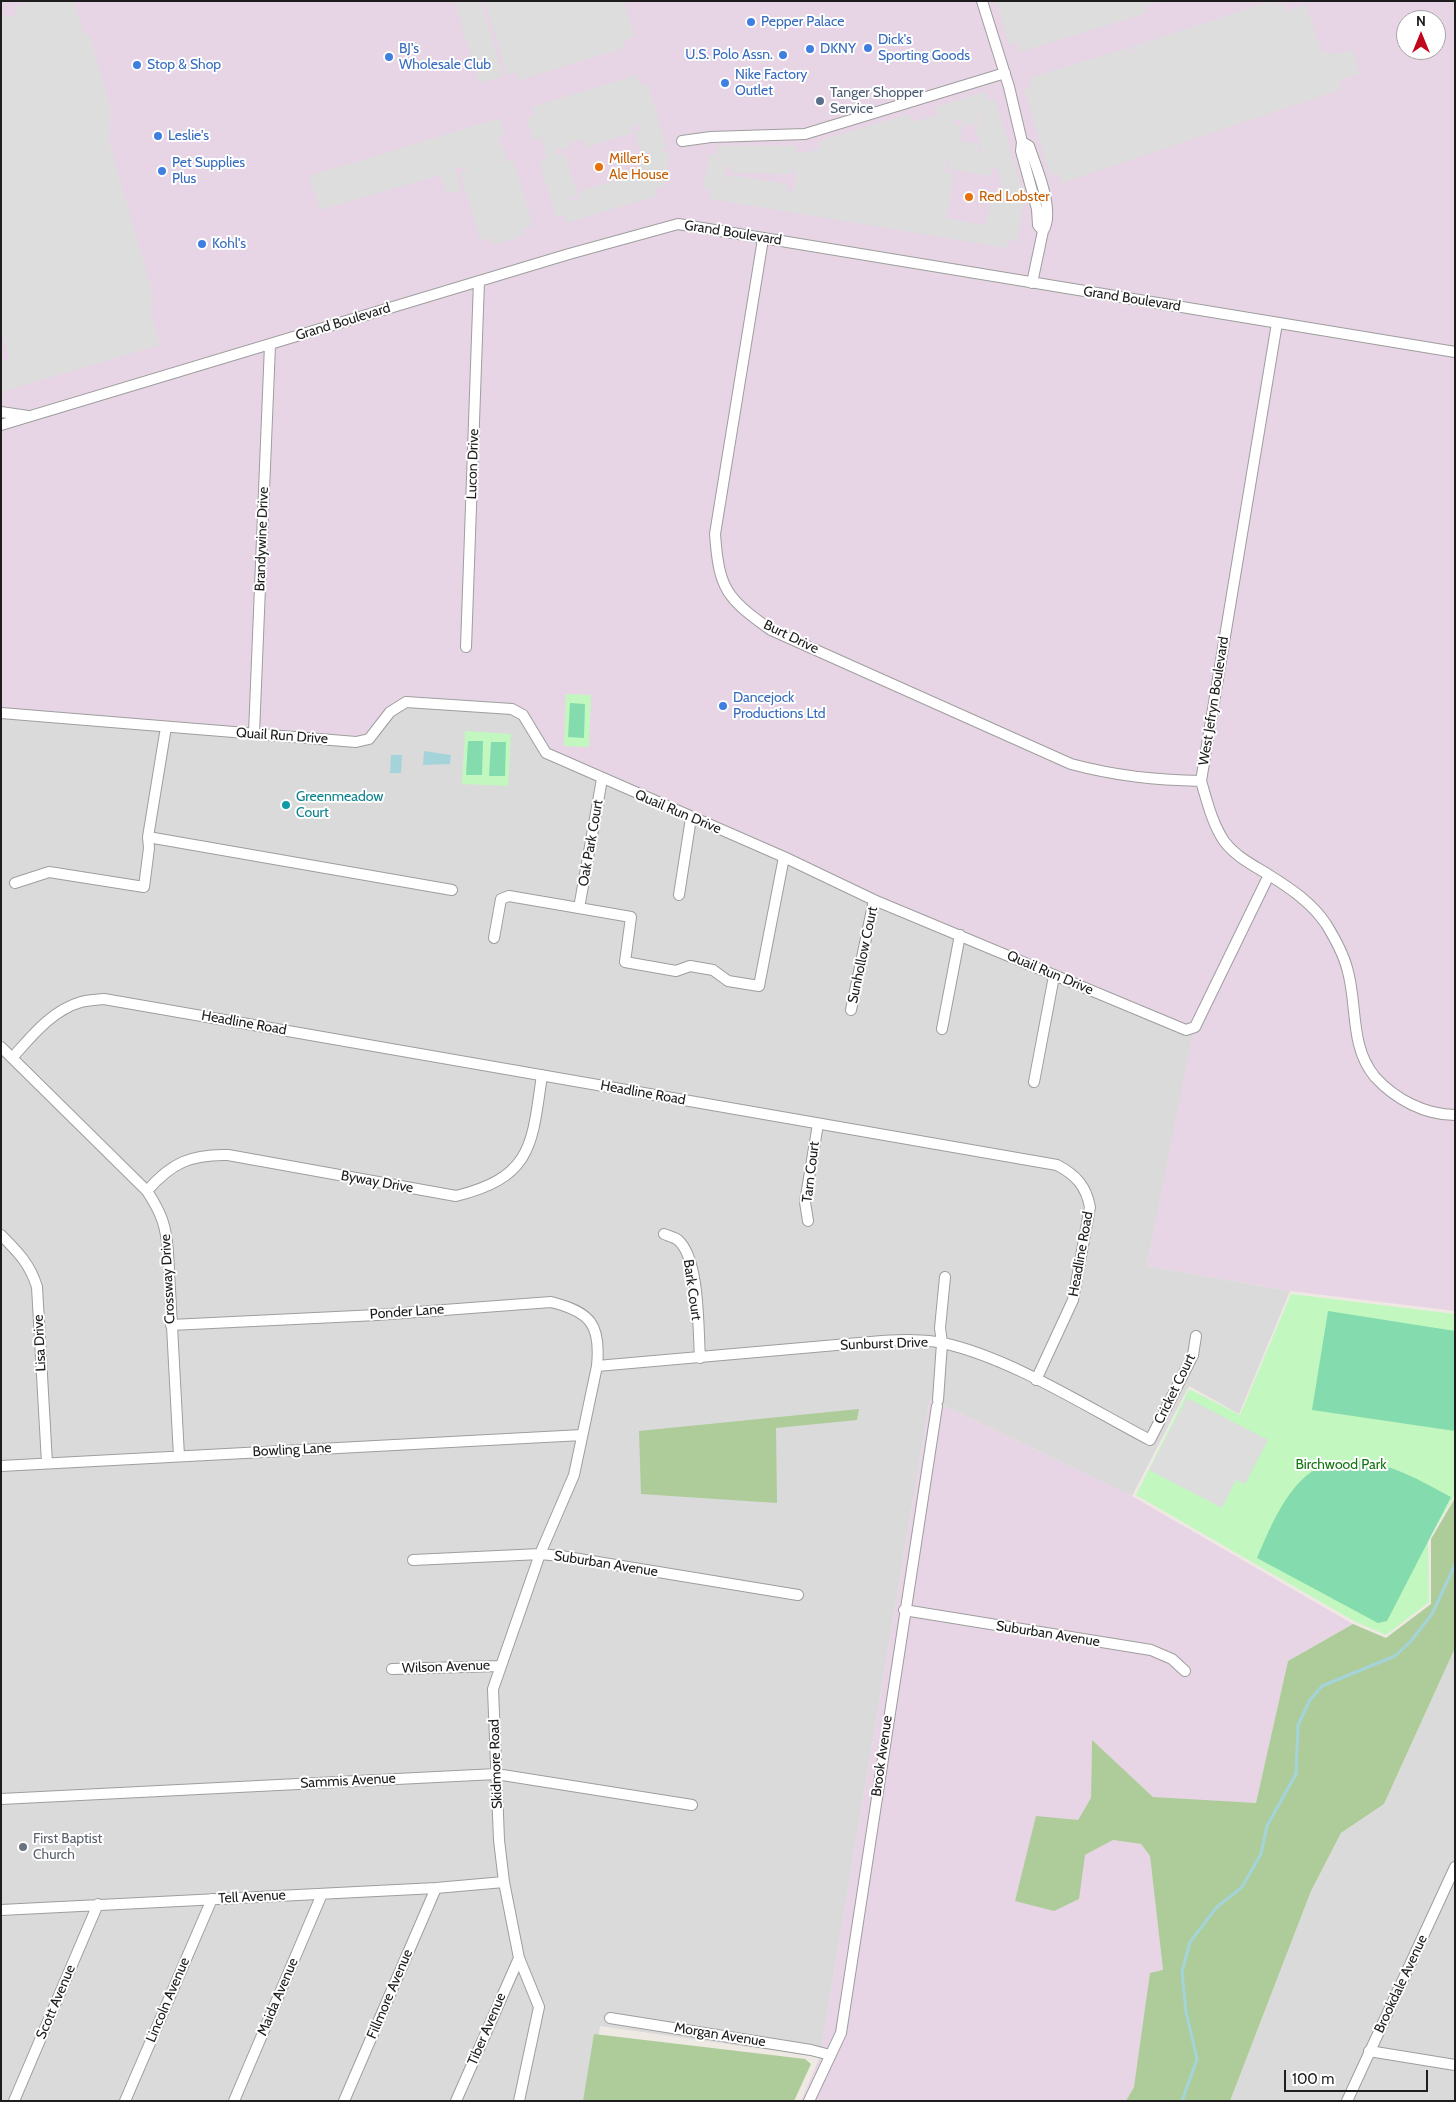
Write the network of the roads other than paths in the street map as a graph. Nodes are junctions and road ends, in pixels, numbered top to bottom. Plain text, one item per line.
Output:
1 (982, 1) edge
2 (1004, 73) junction
3 (682, 141) dead end
4 (763, 238) junction
5 (479, 280) junction
6 (1032, 283) junction
7 (1277, 323) junction
8 (270, 345) junction
9 (1455, 352) edge
10 (1, 412) edge
11 (29, 416) junction
12 (1, 425) edge
13 (466, 647) dead end
14 (1, 713) edge
15 (166, 727) junction
16 (254, 733) junction
17 (602, 779) junction
18 (1201, 781) junction
19 (692, 818) junction
20 (148, 837) junction
21 (784, 857) junction
22 (1270, 875) junction
23 (15, 883) dead end
24 (452, 890) dead end
25 (679, 895) dead end
26 (874, 900) junction
27 (579, 908) junction
28 (960, 935) junction
29 (494, 938) dead end
30 (1054, 976) junction
31 (851, 1010) dead end
32 (942, 1029) dead end
33 (1, 1047) edge
34 (12, 1058) junction
35 (542, 1075) junction
36 (1034, 1082) dead end
37 (1455, 1115) edge
38 (818, 1124) junction
39 (147, 1191) junction
40 (808, 1221) dead end
41 (664, 1234) dead end
42 (1, 1235) edge
43 (945, 1277) dead end
44 (171, 1325) junction
45 (1196, 1336) dead end
46 (942, 1343) junction
47 (700, 1358) junction
48 (597, 1366) junction
49 (1036, 1380) junction
50 (582, 1435) junction
51 (1150, 1440) joint
52 (179, 1456) junction
53 (47, 1463) junction
54 (1, 1466) edge
55 (540, 1554) junction
56 (413, 1560) dead end
57 (798, 1595) dead end
58 (904, 1610) junction
59 (500, 1666) junction
60 (392, 1669) dead end
61 (1185, 1671) dead end
62 (496, 1774) junction
63 (1, 1799) edge
64 (692, 1805) dead end
65 (1455, 1867) edge
66 (504, 1882) junction
67 (436, 1888) junction
68 (322, 1894) junction
69 (212, 1899) junction
70 (98, 1904) junction
71 (1, 1910) edge
72 (520, 1958) junction
73 (610, 2018) dead end
74 (1369, 2051) junction
75 (830, 2055) junction
76 (1455, 2065) edge
77 (14, 2101) edge
78 (125, 2101) edge
79 (234, 2101) edge
80 (344, 2101) edge
81 (456, 2101) edge
82 (520, 2101) edge
83 (809, 2101) edge
84 (1347, 2101) edge

1 - 2 street
2 - 3 street
2 - 6 street
4 - 5 street, Grand Boulevard
4 - 6 street, Grand Boulevard
4 - 18 street, Burt Drive
5 - 8 street, Grand Boulevard
5 - 13 street, Lucon Drive
6 - 7 street, Grand Boulevard
7 - 9 street, Grand Boulevard
7 - 18 street, West Jefryn Boulevard
8 - 11 street, Grand Boulevard
8 - 16 street, Brandywine Drive
10 - 11 street
11 - 12 street, Grand Boulevard
14 - 15 street, Quail Run Drive
15 - 16 street, Quail Run Drive
15 - 20 street
16 - 17 street, Quail Run Drive
17 - 19 street, Quail Run Drive
17 - 27 street, Oak Park Court
18 - 22 street, West Jefryn Boulevard
19 - 21 street, Quail Run Drive
19 - 25 street
20 - 23 street
20 - 24 street
21 - 26 street, Quail Run Drive
21 - 27 street
22 - 30 street, Quail Run Drive
22 - 37 street, West Jefryn Boulevard
26 - 28 street, Quail Run Drive
26 - 31 street, Sunhollow Court
27 - 29 street
28 - 30 street, Quail Run Drive
28 - 32 street
30 - 36 street
33 - 34 street, Crossway Drive
34 - 35 street, Headline Road
34 - 39 street, Crossway Drive
35 - 38 street, Headline Road
35 - 39 street, Byway Drive
38 - 40 street, Tarn Court
38 - 49 street, Headline Road
39 - 44 street, Crossway Drive
41 - 47 street, Bark Court
42 - 53 street, Lisa Drive
43 - 46 street, Brook Avenue
44 - 48 street, Ponder Lane
44 - 52 street, Crossway Drive
45 - 51 street, Cricket Court
46 - 47 street, Sunburst Drive
46 - 49 street, Sunburst Drive
46 - 58 street, Brook Avenue
47 - 48 street, Sunburst Drive
48 - 50 street, Ponder Lane
49 - 51 street, Sunburst Drive
50 - 52 street, Bowling Lane
50 - 55 street, Skidmore Road
52 - 53 street, Bowling Lane
53 - 54 street, Bowling Lane
55 - 56 street, Suburban Avenue
55 - 57 street, Suburban Avenue
55 - 59 street, Skidmore Road
58 - 61 street, Suburban Avenue
58 - 75 street, Brook Avenue
59 - 60 street, Wilson Avenue
59 - 62 street, Skidmore Road
62 - 63 street, Sammis Avenue
62 - 64 street, Sammis Avenue
62 - 66 street, Skidmore Road
65 - 74 street, Brookdale Avenue
66 - 67 street, Tell Avenue
66 - 72 street, Skidmore Road
67 - 68 street, Tell Avenue
67 - 80 street, Fillmore Avenue
68 - 69 street, Tell Avenue
68 - 79 street, Maida Avenue
69 - 70 street, Tell Avenue
69 - 78 street, Lincoln Avenue
70 - 71 street, Tell Avenue
70 - 77 street, Scott Avenue
72 - 81 street, Tiber Avenue
72 - 82 street, Skidmore Road
73 - 75 street, Morgan Avenue
74 - 76 street
74 - 84 street, Brookdale Avenue
75 - 83 street, Brook Avenue

